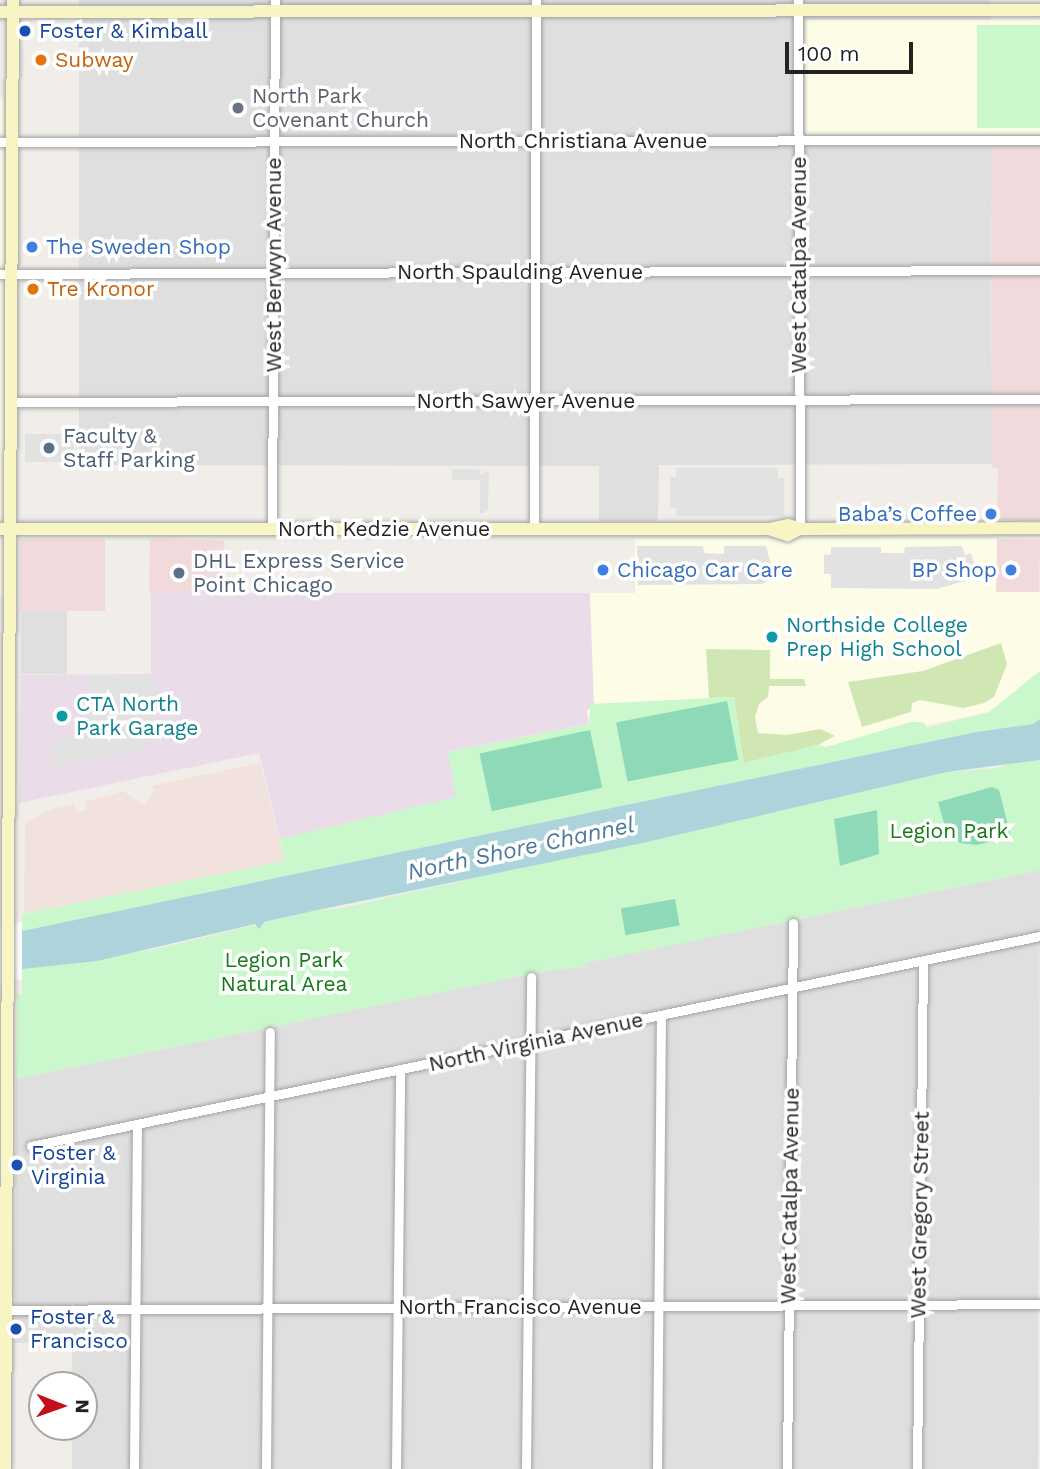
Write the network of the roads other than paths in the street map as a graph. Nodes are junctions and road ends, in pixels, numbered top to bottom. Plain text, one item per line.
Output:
1 (536, 5) edge
2 (799, 5) edge
3 (275, 6) edge
4 (9, 8) edge
5 (1040, 10) edge
6 (1040, 140) edge
7 (274, 141) junction
8 (535, 141) junction
9 (799, 141) junction
10 (6, 142) edge
11 (1040, 270) edge
12 (799, 271) junction
13 (535, 272) junction
14 (274, 273) junction
15 (6, 274) edge
16 (1040, 399) edge
17 (800, 400) junction
18 (273, 401) junction
19 (534, 401) junction
20 (12, 402) junction
21 (1040, 528) edge
22 (6, 529) edge
23 (272, 529) junction
24 (534, 529) junction
25 (800, 529) junction
26 (6, 661) edge
27 (5, 789) edge
28 (793, 923) dead end
29 (1040, 936) edge
30 (923, 961) junction
31 (531, 977) dead end
32 (792, 988) junction
33 (661, 1016) junction
34 (270, 1032) dead end
35 (530, 1042) junction
36 (400, 1071) junction
37 (269, 1096) junction
38 (138, 1124) junction
39 (32, 1146) dead end
40 (1040, 1304) edge
41 (919, 1305) junction
42 (789, 1306) junction
43 (527, 1307) junction
44 (659, 1307) junction
45 (398, 1308) junction
46 (267, 1309) junction
47 (3, 1310) edge
48 (136, 1310) junction
49 (5, 1469) edge
50 (134, 1469) edge
51 (265, 1469) edge
52 (396, 1469) edge
53 (526, 1469) edge
54 (657, 1469) edge
55 (787, 1469) edge
56 (917, 1469) edge

1 - 2 main road
1 - 3 main road
1 - 8 street
2 - 5 main road
2 - 9 street, West Catalpa Avenue
3 - 4 main road
3 - 7 street, West Berwyn Avenue
4 - 10 main road
6 - 9 street, North Christiana Avenue
7 - 8 street, North Christiana Avenue
7 - 10 street, North Christiana Avenue
7 - 14 street, West Berwyn Avenue
8 - 9 street, North Christiana Avenue
8 - 13 street
9 - 12 street, West Catalpa Avenue
10 - 15 main road
11 - 12 street, North Spaulding Avenue
12 - 13 street, North Spaulding Avenue
12 - 17 street, West Catalpa Avenue
13 - 14 street, North Spaulding Avenue
13 - 19 street
14 - 15 street, North Spaulding Avenue
14 - 18 street, West Berwyn Avenue
15 - 20 main road
16 - 17 street, North Sawyer Avenue
17 - 19 street, North Sawyer Avenue
17 - 25 street, West Catalpa Avenue
18 - 19 street, North Sawyer Avenue
18 - 20 street, North Sawyer Avenue
18 - 23 street, West Berwyn Avenue
19 - 24 street
20 - 22 main road
21 - 25 main road, North Kedzie Avenue
22 - 23 main road, North Kedzie Avenue
22 - 26 main road
23 - 24 main road, North Kedzie Avenue
24 - 25 main road, North Kedzie Avenue
26 - 27 main road
27 - 47 main road
28 - 32 street, West Catalpa Avenue
29 - 30 street, North Virginia Avenue
30 - 32 street, North Virginia Avenue
30 - 41 street, West Gregory Street
31 - 35 street
32 - 33 street, North Virginia Avenue
32 - 42 street, West Catalpa Avenue
33 - 35 street, North Virginia Avenue
33 - 44 street
34 - 37 street
35 - 36 street, North Virginia Avenue
35 - 43 street
36 - 37 street, North Virginia Avenue
36 - 45 street
37 - 38 street, North Virginia Avenue
37 - 46 street
38 - 39 street, North Virginia Avenue
38 - 48 street
40 - 41 street, North Francisco Avenue
41 - 42 street, North Francisco Avenue
41 - 56 street, West Gregory Street
42 - 44 street, North Francisco Avenue
42 - 55 street, West Catalpa Avenue
43 - 44 street, North Francisco Avenue
43 - 45 street, North Francisco Avenue
43 - 53 street
44 - 54 street
45 - 46 street, North Francisco Avenue
45 - 52 street
46 - 48 street, North Francisco Avenue
46 - 51 street
47 - 48 street, North Francisco Avenue
47 - 49 main road
48 - 50 street

